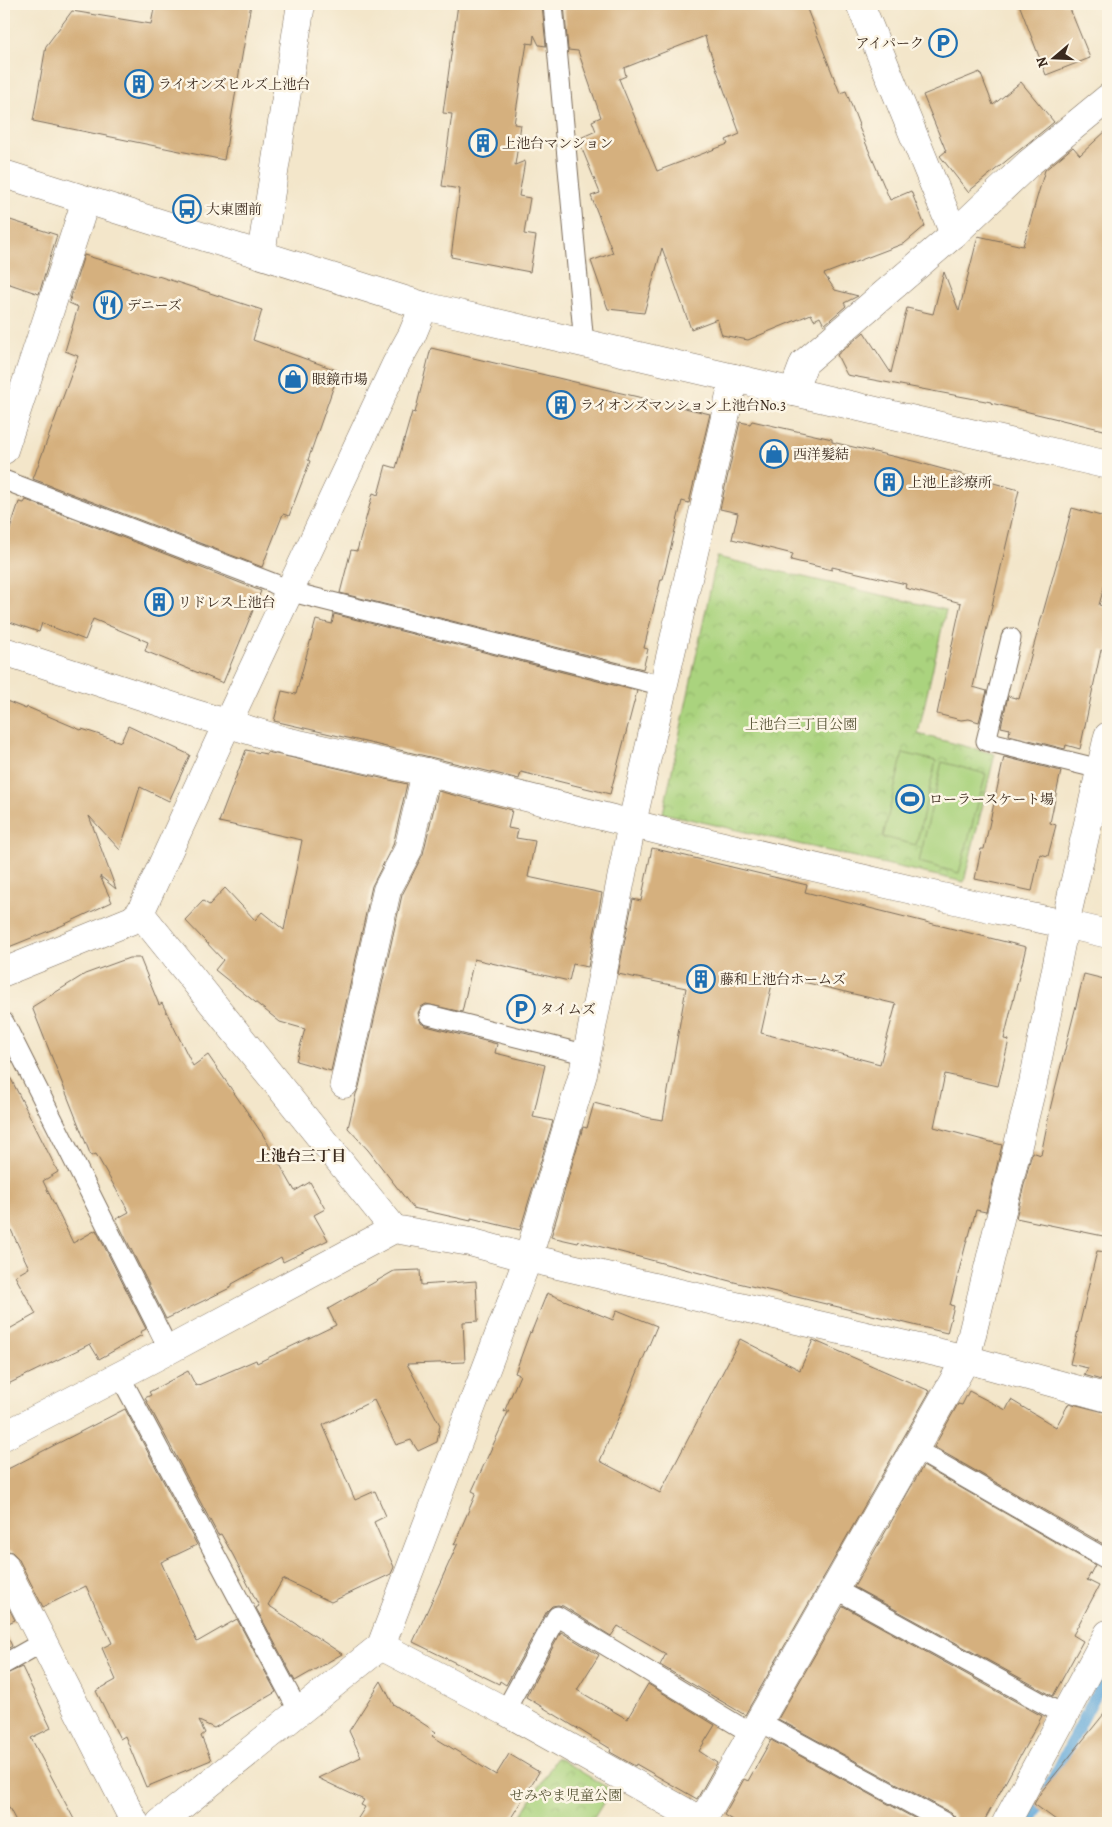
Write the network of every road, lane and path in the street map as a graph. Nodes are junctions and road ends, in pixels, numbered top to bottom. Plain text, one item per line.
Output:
1 (301, 4) edge
2 (553, 4) edge
3 (860, 4) edge
4 (1108, 98) edge
5 (4, 174) edge
6 (86, 200) junction
7 (954, 234) junction
8 (260, 254) junction
9 (424, 306) junction
10 (584, 344) junction
11 (734, 378) junction
12 (793, 392) junction
13 (4, 450) edge
14 (1108, 464) edge
15 (4, 480) edge
16 (288, 591) junction
17 (1011, 638) dead end
18 (4, 651) edge
19 (664, 686) junction
20 (228, 724) junction
21 (1108, 736) edge
22 (426, 772) junction
23 (1102, 779) edge
24 (632, 823) junction
25 (140, 913) junction
26 (1065, 924) junction
27 (1108, 934) edge
28 (4, 972) edge
29 (429, 1014) dead end
30 (4, 1022) edge
31 (588, 1055) junction
32 (344, 1084) dead end
33 (394, 1229) junction
34 (528, 1258) junction
35 (169, 1350) junction
36 (966, 1359) junction
37 (120, 1376) junction
38 (1108, 1398) edge
39 (4, 1436) edge
40 (915, 1449) junction
41 (1108, 1560) edge
42 (4, 1565) edge
43 (834, 1590) junction
44 (1108, 1634) edge
45 (43, 1642) junction
46 (381, 1646) junction
47 (4, 1664) edge
48 (505, 1711) junction
49 (299, 1712) junction
50 (1064, 1715) junction
51 (756, 1728) junction
52 (135, 1823) edge
53 (160, 1823) edge
54 (703, 1823) edge
55 (946, 1823) edge
56 (1006, 1823) edge

1 - 8 street
2 - 10 lane
3 - 7 street
4 - 7 street
5 - 6 street
6 - 8 street
6 - 13 street
7 - 12 street
8 - 9 street
9 - 10 street
9 - 16 street
10 - 11 street
11 - 12 street
11 - 19 street
12 - 14 street
15 - 16 lane
16 - 19 lane
16 - 20 street
17 - 23 lane
18 - 20 street
19 - 24 street
20 - 22 street
20 - 25 street
21 - 23 street
22 - 24 street
22 - 32 street
23 - 26 street
24 - 26 street
24 - 31 street
25 - 28 street
25 - 33 street
26 - 27 street
26 - 36 street
29 - 31 lane
30 - 35 lane
31 - 34 street
33 - 34 street
33 - 35 street
34 - 36 street
34 - 46 street
35 - 37 street
36 - 38 street
36 - 40 street
37 - 39 street
37 - 49 lane
40 - 41 lane
40 - 43 street
42 - 45 street
43 - 50 lane
43 - 51 street
44 - 50 street
45 - 47 lane
45 - 52 street
46 - 48 street
46 - 49 street
48 - 51 lane
48 - 54 street
49 - 53 street
50 - 56 street
51 - 54 street
51 - 55 lane

